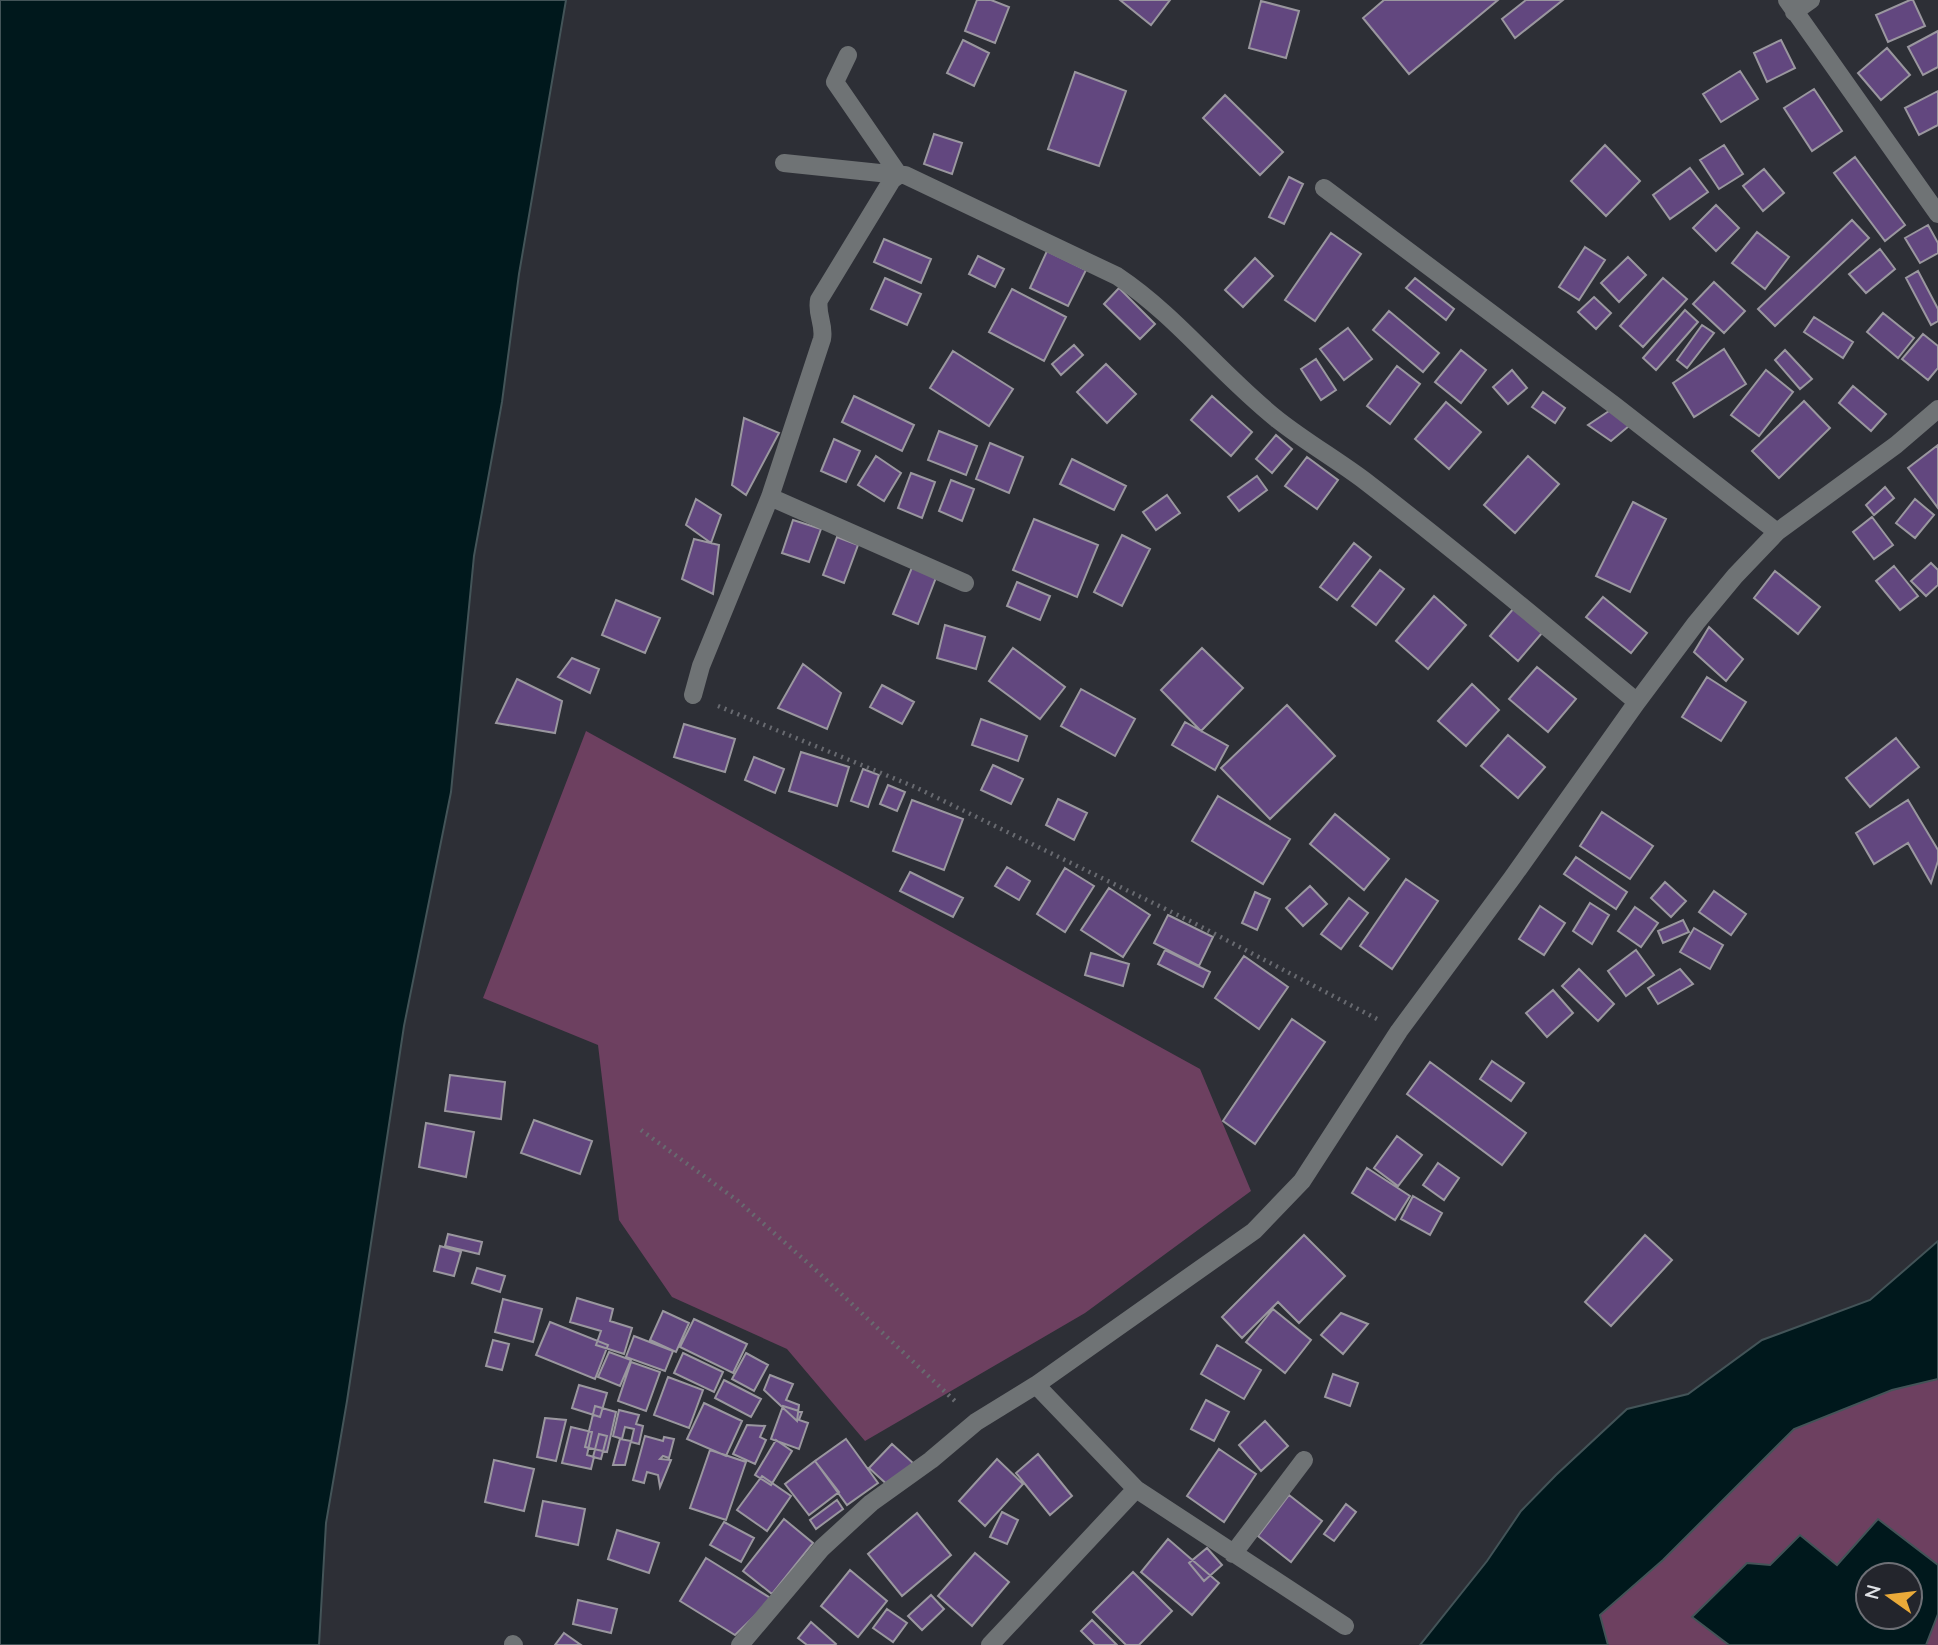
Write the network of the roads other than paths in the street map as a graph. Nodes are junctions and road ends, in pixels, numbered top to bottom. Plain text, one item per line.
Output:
1 (1811, 0) edge
2 (1790, 6) edge
3 (848, 55) dead end
4 (784, 163) dead end
5 (900, 175) junction
6 (1324, 188) dead end
7 (1938, 214) edge
8 (1938, 409) edge
9 (769, 497) junction
10 (1777, 532) junction
11 (965, 583) dead end
12 (693, 695) road end
13 (1637, 702) junction
14 (1036, 1385) junction
15 (1304, 1460) dead end
16 (1136, 1489) junction
17 (1233, 1554) junction
18 (1345, 1626) dead end
19 (740, 1645) edge
20 (990, 1645) edge

1 - 2 street
2 - 7 street
3 - 5 street
4 - 5 street
5 - 9 street
5 - 13 street
6 - 10 street
8 - 10 street
9 - 11 street
9 - 12 street
10 - 13 street
13 - 14 street
14 - 16 street
14 - 19 street
15 - 17 street
16 - 17 street
16 - 20 street
17 - 18 street

